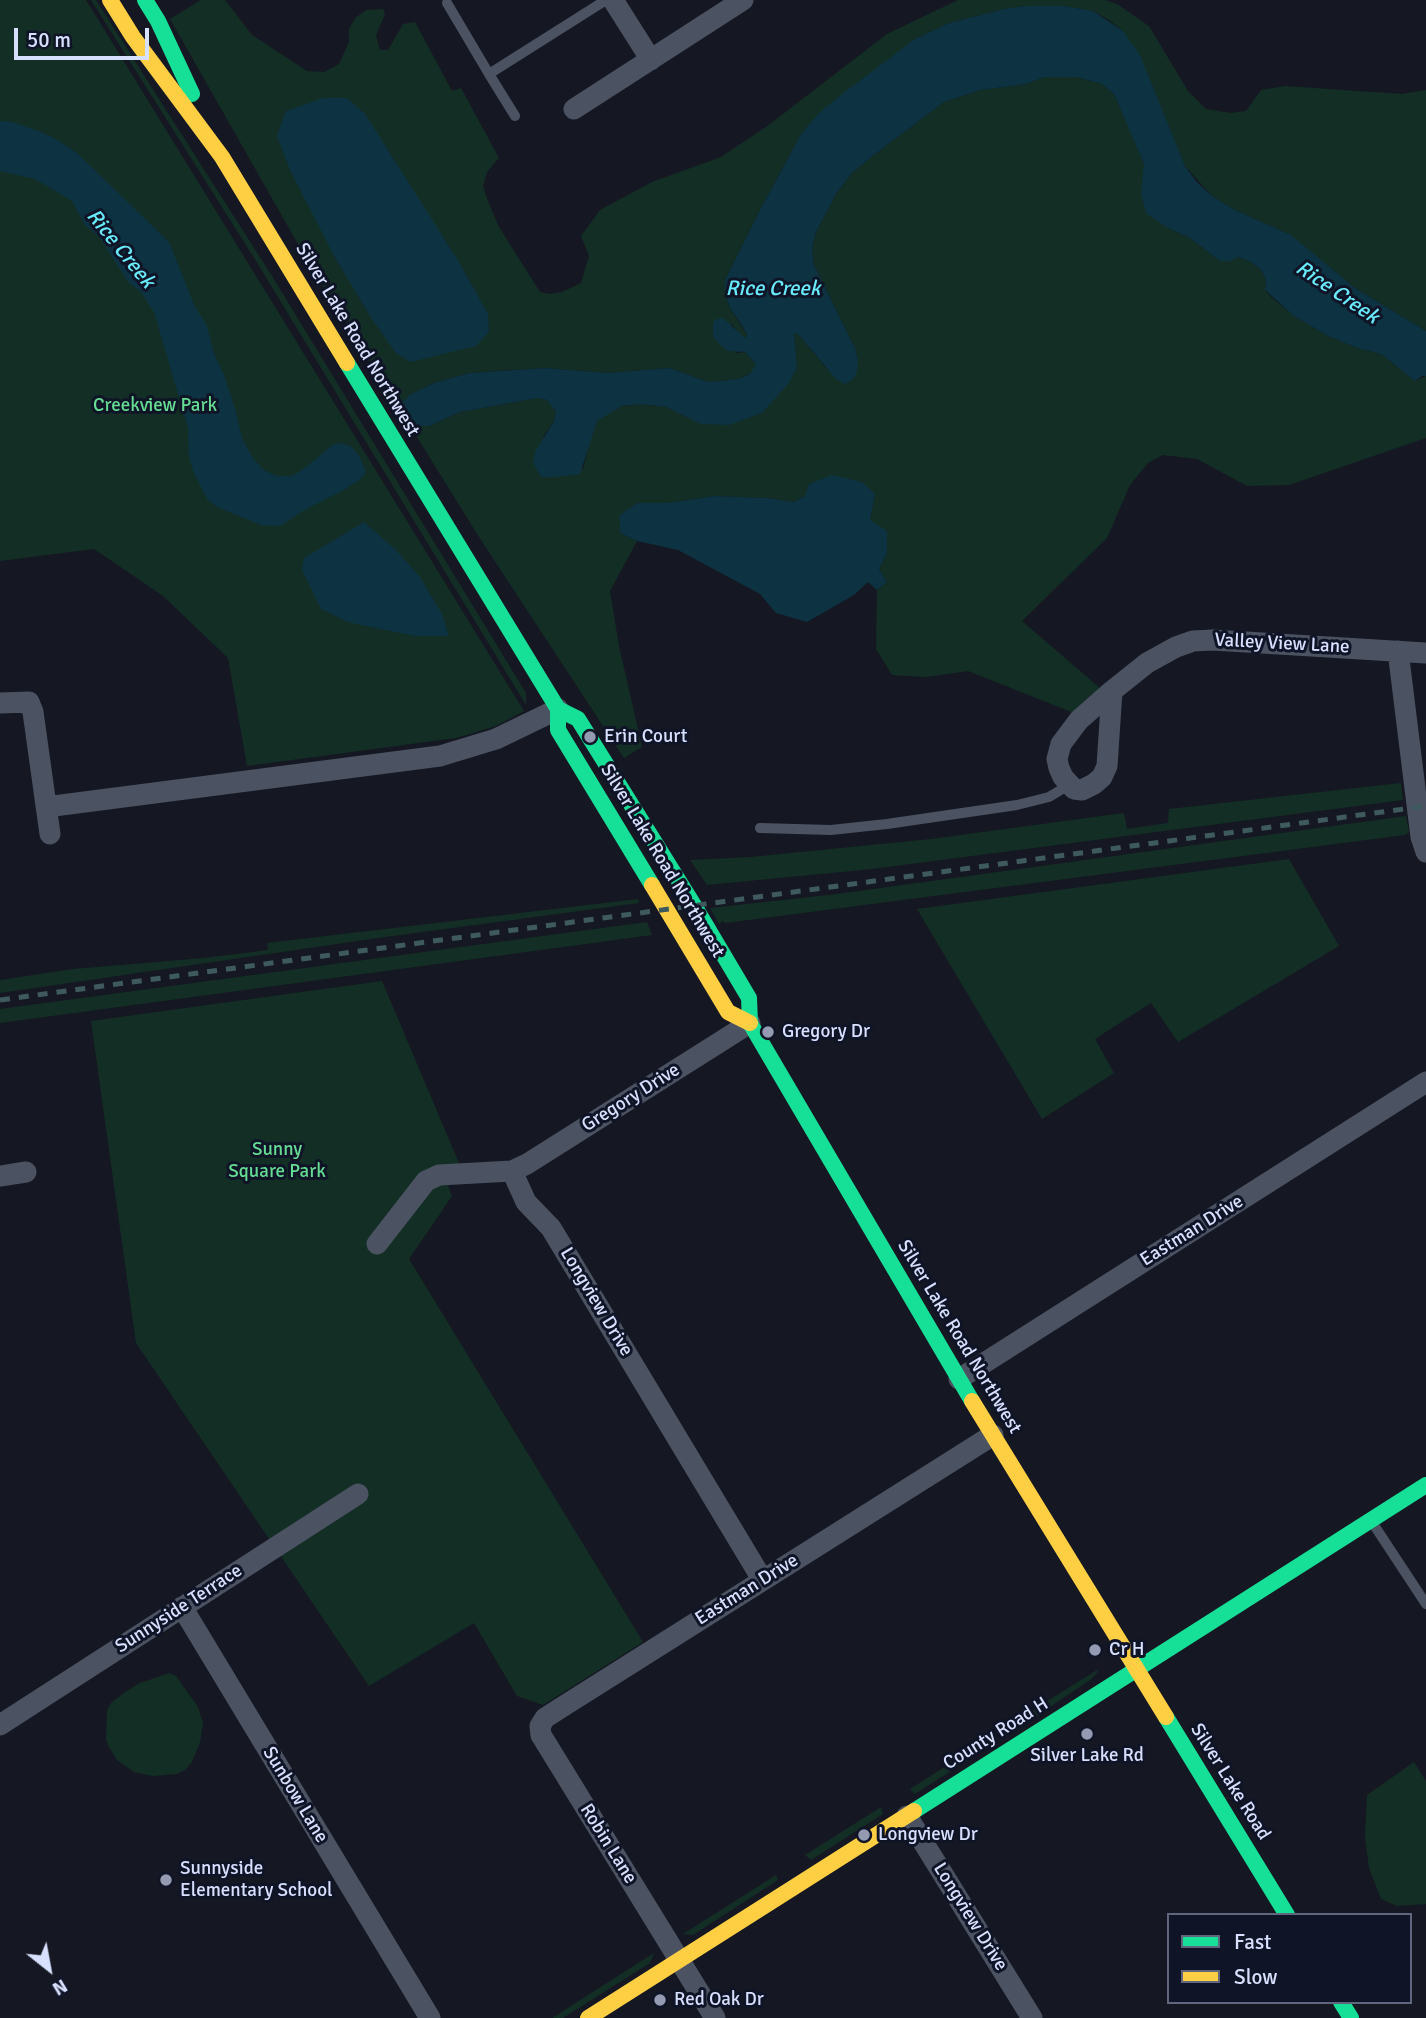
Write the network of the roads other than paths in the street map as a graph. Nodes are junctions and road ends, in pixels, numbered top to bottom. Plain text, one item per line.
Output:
1 (110, 0) edge
2 (145, 0) edge
3 (606, 0) edge
4 (613, 0) edge
5 (743, 0) edge
6 (447, 3) dead end
7 (651, 60) junction
8 (489, 74) junction
9 (574, 109) dead end
10 (515, 116) dead end
11 (222, 157) junction
12 (1398, 651) junction
13 (1426, 653) edge
14 (1112, 691) junction
15 (0, 703) edge
16 (558, 709) junction
17 (1069, 785) junction
18 (46, 807) junction
19 (760, 828) dead end
20 (50, 834) dead end
21 (1426, 852) edge
22 (750, 1023) junction
23 (1426, 1082) edge
24 (512, 1171) junction
25 (26, 1172) dead end
26 (0, 1176) edge
27 (377, 1244) dead end
28 (959, 1379) junction
29 (993, 1435) junction
30 (1426, 1485) edge
31 (358, 1494) dead end
32 (1371, 1520) junction
33 (762, 1579) junction
34 (1426, 1604) edge
35 (182, 1607) junction
36 (1137, 1670) junction
37 (0, 1725) edge
38 (540, 1726) joint
39 (907, 1816) junction
40 (1286, 1913) edge
41 (679, 1960) junction
42 (430, 2018) edge
43 (588, 2018) edge
44 (715, 2018) edge
45 (1032, 2018) edge

1 - 11 main road, Silver Lake Road Northwest
2 - 11 main road
3 - 8 lane
4 - 7 street
5 - 7 street
6 - 8 lane
7 - 9 street
8 - 10 lane
11 - 16 main road, Silver Lake Road Northwest
12 - 13 street, Valley View Lane
12 - 14 street, Valley View Lane
12 - 21 street
14 - 17 street, Valley View Lane
14 - 17 street
15 - 18 street
16 - 18 street
16 - 22 main road, Silver Lake Road Northwest
16 - 22 main road, Silver Lake Road Northwest
17 - 19 lane
18 - 20 street
22 - 24 street, Gregory Drive
22 - 28 main road, Silver Lake Road Northwest
23 - 28 street, Eastman Drive
24 - 27 street
24 - 33 street, Longview Drive
25 - 26 street
28 - 29 main road, Silver Lake Road Northwest
29 - 33 street, Eastman Drive
29 - 36 main road, Silver Lake Road Northwest
30 - 32 main road, County Road H
31 - 35 street, Sunnyside Terrace
32 - 34 lane
32 - 36 main road, County Road H
33 - 38 street, Eastman Drive
35 - 37 street, Sunnyside Terrace
35 - 42 street, Sunbow Lane
36 - 39 main road, County Road H
36 - 40 main road, Silver Lake Road
38 - 41 street, Robin Lane
39 - 41 main road, County Road H
39 - 45 street, Longview Drive
41 - 43 main road, County Road H
41 - 44 street, Robin Lane

